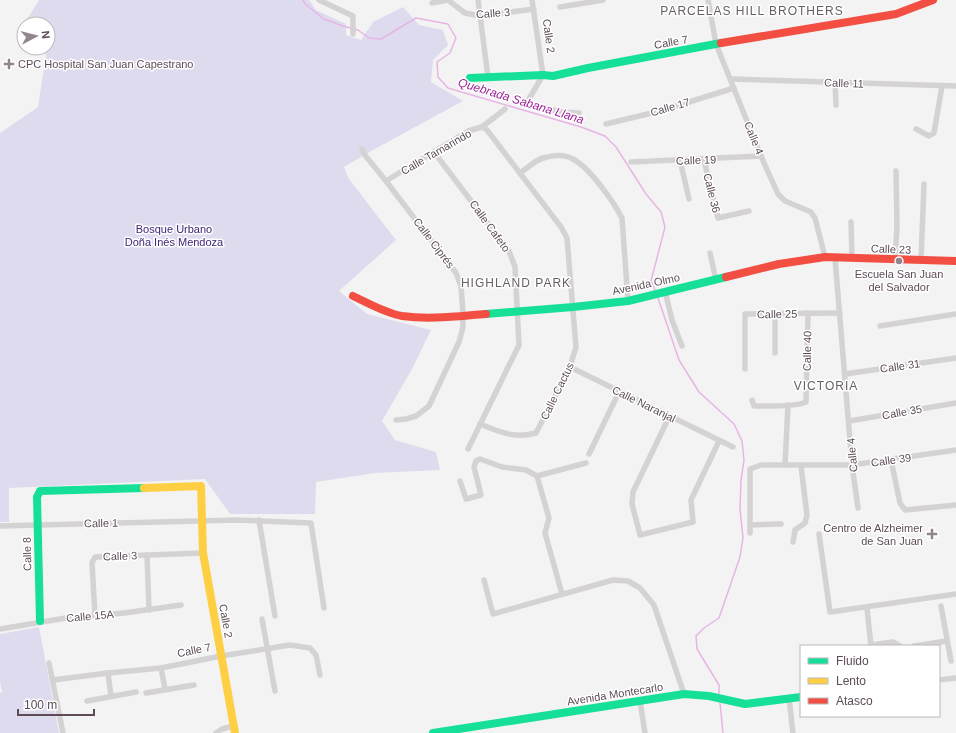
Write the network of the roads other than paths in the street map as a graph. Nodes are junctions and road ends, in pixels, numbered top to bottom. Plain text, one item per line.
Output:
1 (319, 0) edge
2 (478, 0) edge
3 (532, 0) edge
4 (603, 0) edge
5 (708, 0) edge
6 (933, 0) edge
7 (920, 2) edge
8 (432, 3) dead end
9 (560, 7) dead end
10 (534, 9) junction
11 (480, 16) junction
12 (353, 34) dead end
13 (716, 44) junction
14 (543, 75) junction
15 (488, 77) junction
16 (470, 78) dead end
17 (731, 79) junction
18 (836, 82) junction
19 (942, 86) junction
20 (956, 86) edge
21 (734, 88) junction
22 (836, 105) dead end
23 (505, 109) dead end
24 (579, 113) dead end
25 (606, 124) dead end
26 (482, 127) junction
27 (916, 129) dead end
28 (362, 149) dead end
29 (434, 152) junction
30 (761, 156) junction
31 (680, 160) junction
32 (704, 160) junction
33 (631, 162) dead end
34 (896, 170) dead end
35 (520, 174) junction
36 (386, 181) junction
37 (924, 184) dead end
38 (689, 199) dead end
39 (749, 212) dead end
40 (850, 222) dead end
41 (710, 253) dead end
42 (825, 257) junction
43 (835, 258) junction
44 (852, 258) junction
45 (895, 260) junction
46 (921, 261) junction
47 (956, 261) edge
48 (716, 280) junction
49 (665, 291) junction
50 (353, 296) dead end
51 (628, 301) junction
52 (573, 307) junction
53 (518, 310) junction
54 (808, 313) junction
55 (840, 313) junction
56 (463, 314) junction
57 (775, 314) junction
58 (956, 314) edge
59 (880, 326) dead end
60 (682, 346) dead end
61 (775, 353) dead end
62 (956, 358) edge
63 (570, 367) junction
64 (745, 369) dead end
65 (845, 374) junction
66 (619, 392) junction
67 (752, 400) dead end
68 (956, 403) edge
69 (788, 405) junction
70 (669, 416) junction
71 (396, 420) dead end
72 (849, 421) junction
73 (480, 424) junction
74 (719, 441) junction
75 (733, 447) dead end
76 (468, 449) dead end
77 (956, 450) edge
78 (589, 454) dead end
79 (890, 460) junction
80 (586, 463) dead end
81 (785, 465) junction
82 (852, 465) junction
83 (801, 466) junction
84 (537, 476) junction
85 (460, 481) dead end
86 (44, 491) joint
87 (956, 505) edge
88 (858, 508) dead end
89 (202, 520) junction
90 (259, 520) junction
91 (38, 524) junction
92 (781, 524) dead end
93 (750, 525) junction
94 (0, 526) edge
95 (750, 533) dead end
96 (819, 534) dead end
97 (793, 542) dead end
98 (203, 553) junction
99 (147, 555) junction
100 (484, 580) dead end
101 (562, 594) junction
102 (956, 594) edge
103 (180, 605) dead end
104 (941, 606) dead end
105 (324, 608) dead end
106 (867, 608) junction
107 (149, 610) junction
108 (94, 615) junction
109 (275, 616) dead end
110 (262, 620) dead end
111 (40, 621) junction
112 (0, 629) edge
113 (947, 641) junction
114 (871, 645) edge
115 (876, 645) edge
116 (898, 645) edge
117 (921, 645) edge
118 (268, 648) junction
119 (222, 656) junction
120 (950, 661) dead end
121 (49, 663) dead end
122 (161, 668) junction
123 (108, 673) junction
124 (320, 675) dead end
125 (956, 678) edge
126 (53, 680) junction
127 (940, 680) edge
128 (194, 684) dead end
129 (165, 689) junction
130 (275, 691) dead end
131 (136, 692) dead end
132 (146, 693) dead end
133 (684, 694) junction
134 (111, 696) junction
135 (800, 697) edge
136 (788, 698) junction
137 (87, 701) dead end
138 (640, 701) junction
139 (234, 729) edge
140 (63, 733) edge
141 (216, 733) edge
142 (433, 733) edge
143 (645, 733) edge
144 (793, 733) edge

1 - 12 street
2 - 11 street
3 - 10 street, Calle 2
4 - 9 street
5 - 13 street, Calle 4
6 - 7 street, Calle 7
7 - 13 street, Calle 7
8 - 11 street, Calle 3
10 - 11 street, Calle 3
10 - 14 street, Calle 2
11 - 15 street
13 - 14 street, Calle 7
13 - 17 street, Calle 4
14 - 15 street, Calle 7
14 - 24 street
15 - 16 street, Calle 7
17 - 18 street, Calle 11
17 - 21 street, Calle 4
18 - 19 street, Calle 11
18 - 22 street
19 - 20 street, Calle 11
19 - 27 street
21 - 25 street, Calle 17
21 - 30 street, Calle 4
23 - 26 street, Calle Tamarindo
26 - 29 street, Calle Tamarindo
26 - 35 street, Calle Cactus
28 - 36 street, Calle Ciprés
29 - 36 street, Calle Tamarindo
29 - 53 street, Calle Cafeto
30 - 32 street, Calle 19
30 - 42 street, Calle 4
31 - 32 street, Calle 19
31 - 33 street, Calle 19
31 - 38 street
32 - 39 street, Calle 36
34 - 45 street
35 - 51 street
35 - 52 street, Calle Cactus
36 - 56 street, Calle Ciprés
37 - 46 street
40 - 44 street
41 - 48 street
42 - 43 street, Calle 23
42 - 48 street, Avenida Olmo
43 - 44 street, Calle 23
43 - 55 street, Calle 4
44 - 45 street, Calle 23
45 - 46 street, Calle 23
46 - 47 street, Calle 23
48 - 49 street, Avenida Olmo
49 - 51 street, Avenida Olmo
49 - 60 street
50 - 56 street, Avenida Olmo
51 - 52 street, Avenida Olmo
52 - 53 street, Avenida Olmo
52 - 63 street, Calle Cactus
53 - 56 street, Avenida Olmo
53 - 73 street, Calle Cafeto
54 - 55 street, Calle 25
54 - 57 street, Calle 25
54 - 69 street, Calle 40
55 - 65 street, Calle 4
56 - 71 street, Calle Ciprés
57 - 61 street
57 - 64 street, Calle 25
58 - 59 street
62 - 65 street, Calle 31
63 - 66 street, Calle Naranjal
63 - 73 street, Calle Cactus
65 - 72 street, Calle 4
66 - 70 street, Calle Naranjal
66 - 78 street
67 - 69 street, Calle 40
68 - 72 street, Calle 35
69 - 81 street
70 - 74 street, Calle Naranjal
70 - 74 street
72 - 82 street, Calle 4
73 - 76 street, Calle Cafeto
74 - 75 street, Calle Naranjal
77 - 79 street, Calle 39
79 - 82 street, Calle 39
79 - 87 street
80 - 84 street
81 - 83 street, Calle 39
81 - 93 street, Calle 39
82 - 83 street, Calle 39
82 - 88 street, Calle 4
83 - 97 street
84 - 85 street
84 - 101 street
86 - 89 street, Calle 2
86 - 91 street, Calle 8
89 - 90 street, Calle 1
89 - 91 street, Calle 1
89 - 98 street, Calle 2
90 - 105 street, Calle 1
90 - 109 street
91 - 94 street, Calle 1
91 - 111 street, Calle 8
92 - 93 street
93 - 95 street, Calle 39
96 - 106 street
98 - 99 street, Calle 3
98 - 119 street, Calle 2
99 - 107 street
99 - 108 street, Calle 3
100 - 101 street
101 - 133 street
102 - 106 street
103 - 107 street, Calle 15A
104 - 113 street
106 - 114 street
107 - 108 street, Calle 15A
108 - 111 street, Calle 15A
110 - 118 street
111 - 112 street, Calle 15A
113 - 117 street
113 - 120 street
115 - 116 street
118 - 119 street, Calle 7
118 - 124 street, Calle 7
118 - 130 street
119 - 122 street, Calle 7
119 - 139 street, Calle 2
121 - 126 street
122 - 123 street, Calle 7
122 - 129 street
123 - 126 street, Calle 7
123 - 134 street
125 - 127 street
126 - 140 street
128 - 129 street
129 - 132 street
131 - 134 street
133 - 136 street, Avenida Montecarlo
133 - 138 street, Avenida Montecarlo
134 - 137 street
135 - 136 street, Avenida Montecarlo
136 - 144 street
138 - 142 street, Avenida Montecarlo
138 - 143 street
139 - 141 street

